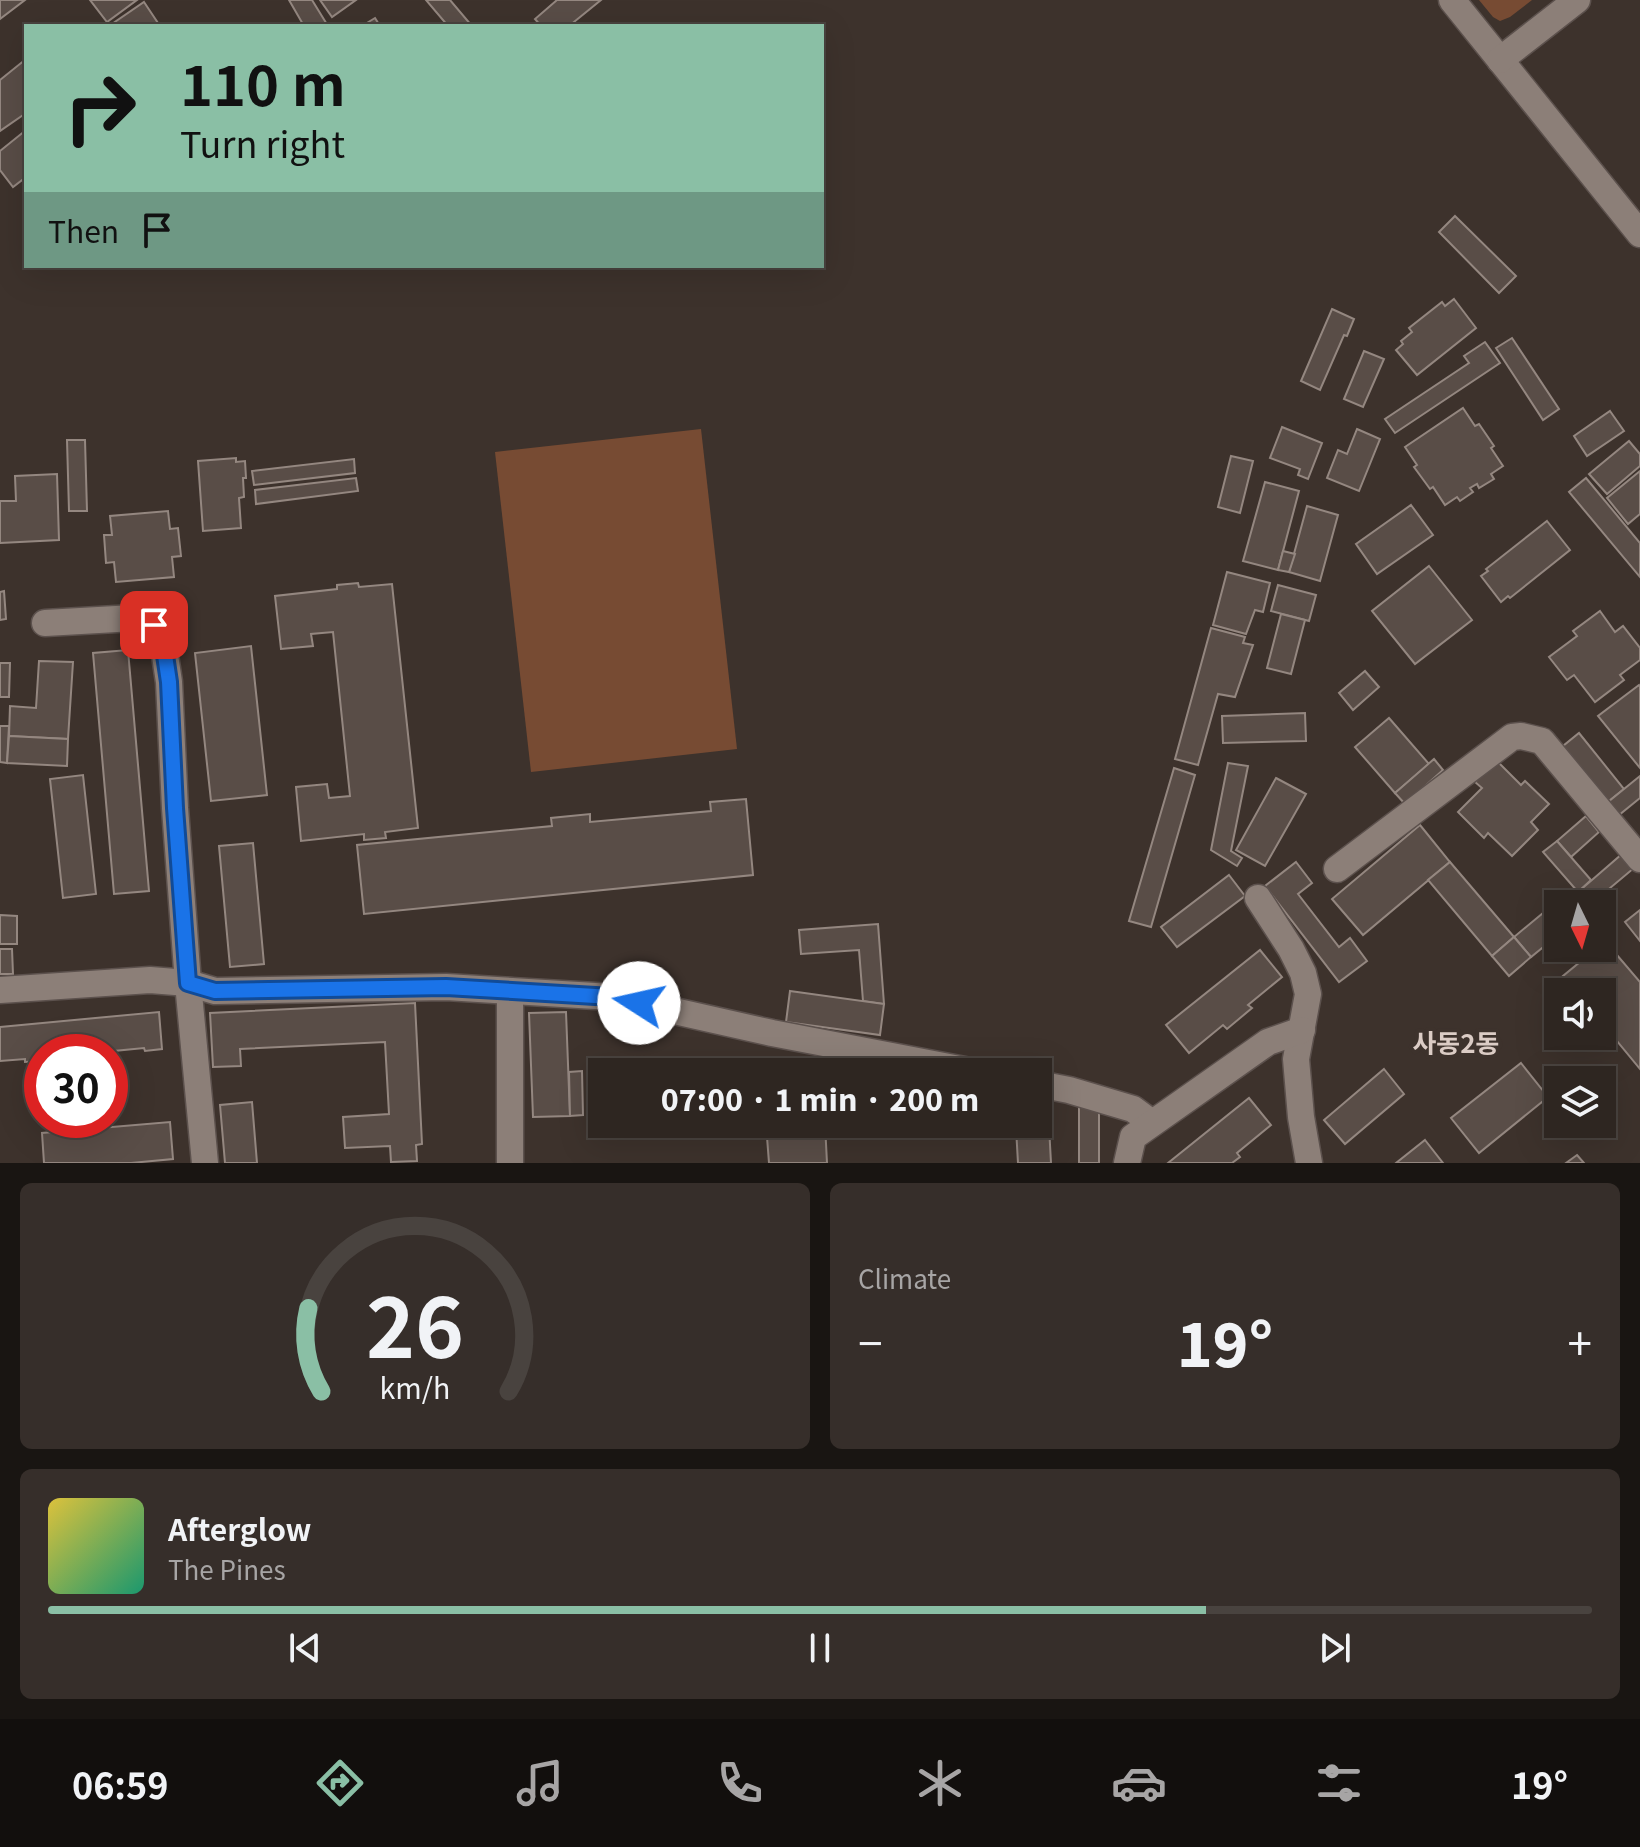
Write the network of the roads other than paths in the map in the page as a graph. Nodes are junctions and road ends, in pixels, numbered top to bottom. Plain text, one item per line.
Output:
1 (1452, 0) edge
2 (1577, 0) edge
3 (1500, 60) junction
4 (1640, 234) edge
5 (45, 623) dead end
6 (1640, 859) edge
7 (1337, 869) dead end
8 (1258, 898) dead end
9 (188, 983) junction
10 (0, 990) edge
11 (510, 991) junction
12 (1302, 1030) junction
13 (902, 1058) edge
14 (1052, 1087) edge
15 (1152, 1123) junction
16 (205, 1163) edge
17 (510, 1163) edge
18 (1127, 1163) edge
19 (1309, 1163) edge

1 - 3 street
2 - 3 street
3 - 4 street
5 - 9 street
6 - 7 street
8 - 12 street
9 - 10 street
9 - 11 street
9 - 16 street
11 - 13 street
11 - 17 street
12 - 15 street
12 - 19 street
14 - 15 street
15 - 18 street

